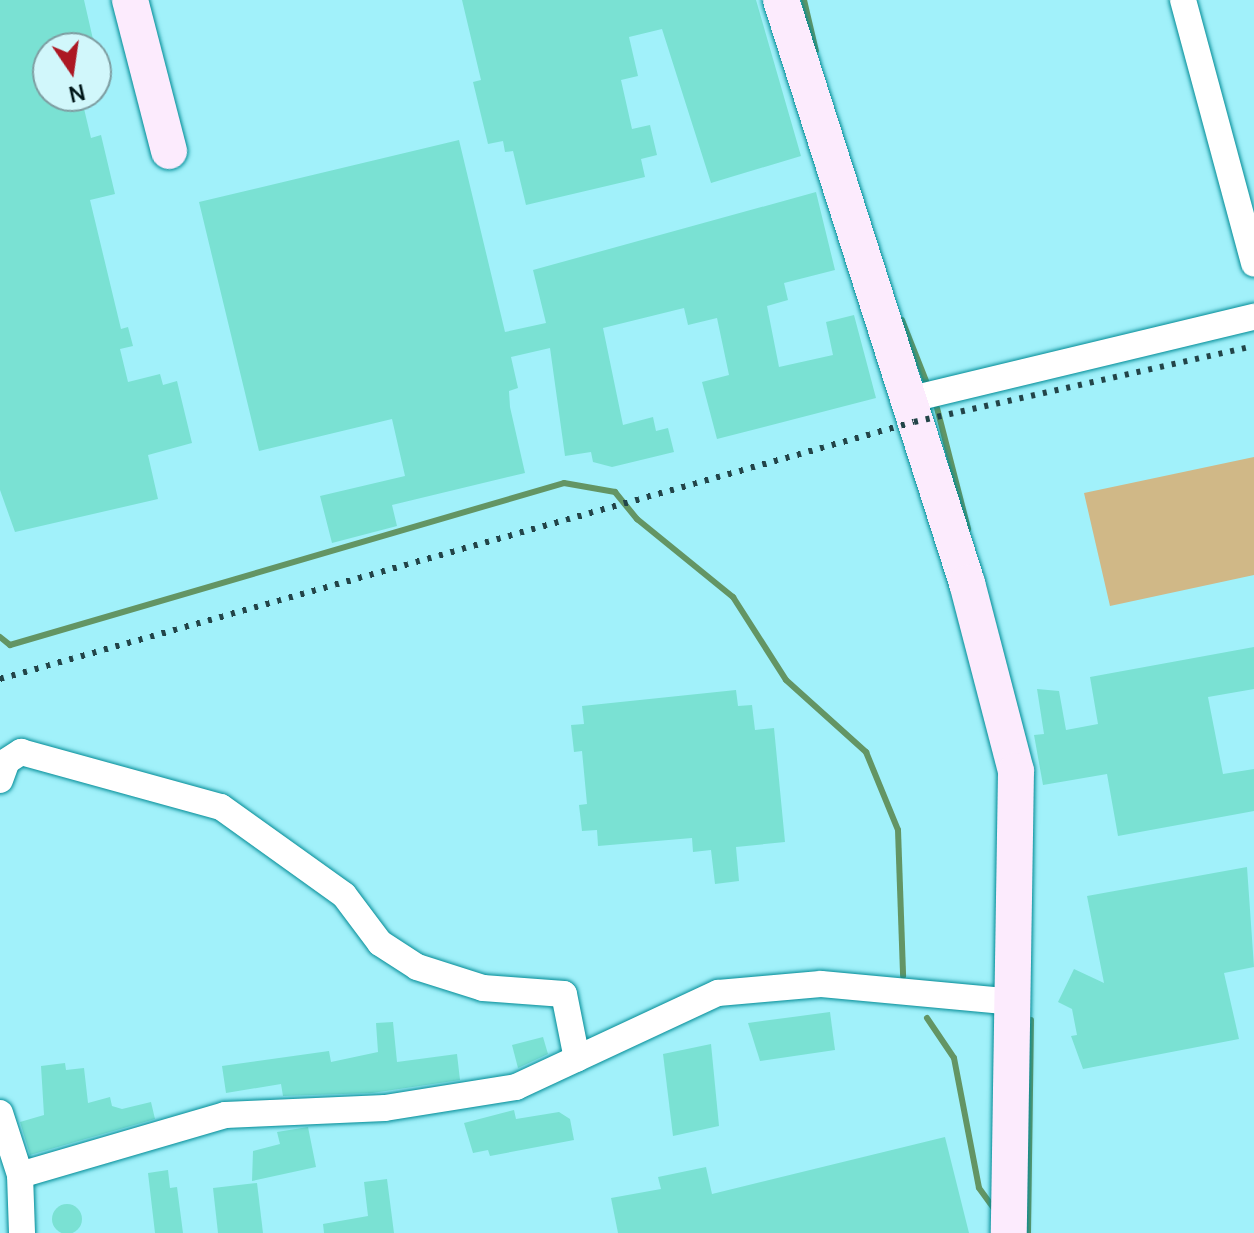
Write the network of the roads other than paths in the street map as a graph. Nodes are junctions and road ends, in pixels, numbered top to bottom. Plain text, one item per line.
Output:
1 (130, 0) edge
2 (781, 0) edge
3 (1183, 0) edge
4 (169, 151) dead end
5 (1254, 264) edge
6 (1254, 317) edge
7 (907, 400) junction
8 (0, 780) edge
9 (1015, 1002) junction
10 (577, 1059) junction
11 (0, 1113) edge
12 (20, 1175) junction
13 (22, 1233) edge
14 (1009, 1233) edge

1 - 4 street
2 - 7 street
3 - 5 street
6 - 7 street
7 - 9 street
8 - 10 street
9 - 10 street
9 - 14 street
10 - 12 street
11 - 12 street
12 - 13 street

